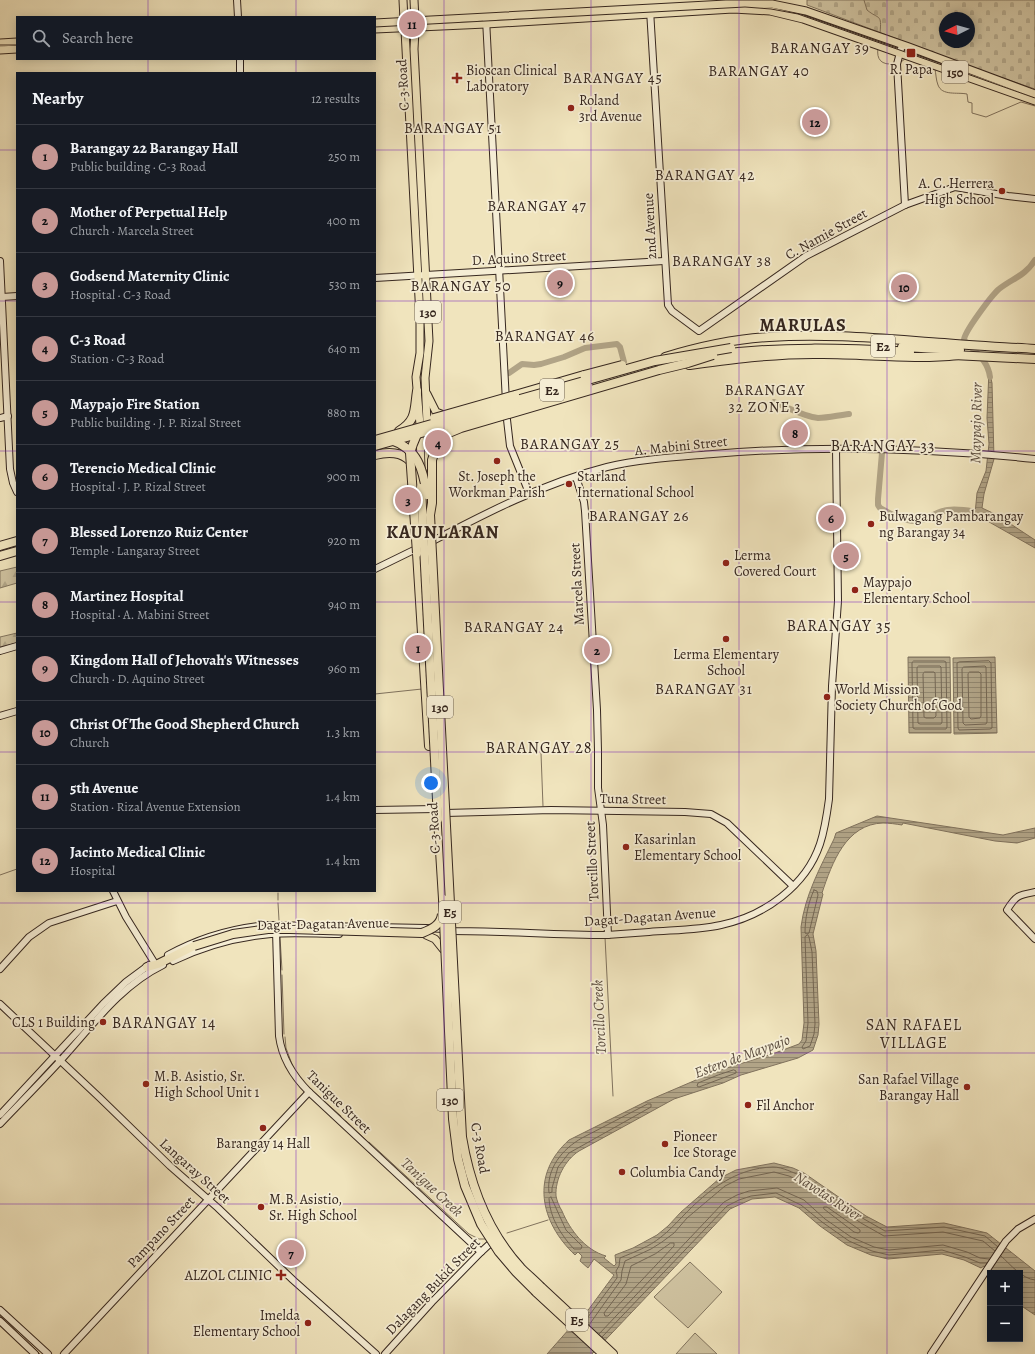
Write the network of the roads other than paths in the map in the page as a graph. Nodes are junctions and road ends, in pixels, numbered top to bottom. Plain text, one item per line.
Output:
1 (237, 0) edge
2 (403, 0) edge
3 (414, 0) edge
4 (727, 7) junction
5 (650, 11) junction
6 (238, 16) edge
7 (404, 20) dead end
8 (415, 20) dead end
9 (486, 21) junction
10 (376, 23) edge
11 (376, 29) edge
12 (405, 30) dead end
13 (415, 30) dead end
14 (16, 42) edge
15 (0, 43) edge
16 (902, 45) junction
17 (16, 49) edge
18 (0, 50) edge
19 (900, 52) junction
20 (240, 60) edge
21 (240, 72) edge
22 (1035, 94) edge
23 (1035, 101) edge
24 (1035, 199) edge
25 (905, 205) junction
26 (0, 261) edge
27 (664, 261) junction
28 (500, 271) junction
29 (418, 275) junction
30 (427, 275) junction
31 (376, 278) edge
32 (16, 296) edge
33 (2, 297) junction
34 (699, 331) joint
35 (731, 348) junction
36 (1035, 349) edge
37 (1035, 354) edge
38 (713, 355) junction
39 (958, 355) junction
40 (1035, 359) edge
41 (421, 390) junction
42 (506, 401) junction
43 (506, 411) junction
44 (8, 416) junction
45 (452, 416) junction
46 (0, 418) edge
47 (423, 424) junction
48 (448, 427) junction
49 (399, 431) junction
50 (424, 434) junction
51 (376, 439) edge
52 (376, 439) edge
53 (376, 439) edge
54 (378, 447) edge
55 (836, 449) junction
56 (376, 455) edge
57 (1035, 459) edge
58 (429, 466) junction
59 (576, 477) junction
60 (421, 486) junction
61 (16, 490) edge
62 (529, 493) junction
63 (430, 515) junction
64 (16, 541) edge
65 (432, 541) junction
66 (16, 544) edge
67 (0, 546) edge
68 (423, 546) junction
69 (0, 550) edge
70 (16, 551) edge
71 (16, 554) edge
72 (0, 556) edge
73 (0, 559) edge
74 (376, 569) edge
75 (436, 641) junction
76 (16, 646) edge
77 (0, 651) edge
78 (16, 711) edge
79 (0, 716) edge
80 (446, 732) dead end
81 (436, 809) junction
82 (376, 810) edge
83 (601, 811) junction
84 (446, 813) junction
85 (438, 819) junction
86 (793, 886) junction
87 (113, 892) edge
88 (1035, 892) edge
89 (443, 899) junction
90 (117, 900) junction
91 (442, 916) junction
92 (276, 925) junction
93 (452, 931) junction
94 (426, 932) junction
95 (443, 932) junction
96 (608, 934) junction
97 (275, 936) junction
98 (1035, 939) edge
99 (444, 949) junction
100 (154, 962) junction
101 (147, 967) junction
102 (0, 969) edge
103 (0, 1004) edge
104 (80, 1034) junction
105 (55, 1056) junction
106 (60, 1061) junction
107 (309, 1092) junction
108 (0, 1115) edge
109 (0, 1124) edge
110 (208, 1199) junction
111 (482, 1204) junction
112 (472, 1210) junction
113 (1035, 1219) edge
114 (500, 1237) junction
115 (490, 1243) junction
116 (481, 1252) junction
117 (0, 1310) edge
118 (0, 1321) edge
119 (600, 1352) edge
120 (35, 1354) edge
121 (48, 1354) edge
122 (64, 1354) edge
123 (376, 1354) edge
124 (385, 1354) edge
125 (613, 1354) edge
126 (616, 1354) edge
127 (931, 1354) edge

1 - 6 street
2 - 7 main road
3 - 8 main road
4 - 5 main road, 150
4 - 16 main road, 150
4 - 19 main road, 150
5 - 9 main road, 150
5 - 27 street, 2nd Avenue
9 - 10 main road, 150
9 - 11 main road, 150
9 - 28 street
12 - 29 main road, C-3 Road / 130
13 - 30 main road, C-3 Road / 130
14 - 15 main road
16 - 19 street
16 - 22 main road, 150
17 - 18 main road
19 - 23 main road, 150
19 - 25 street
20 - 21 street
24 - 25 street, C. Namie Street
25 - 34 street, C. Namie Street
26 - 33 street
27 - 28 street, D. Aquino Street
27 - 34 street, 2nd Avenue
28 - 30 street, D. Aquino Street
28 - 42 street
29 - 30 street, D. Aquino Street
29 - 31 street, D. Aquino Street
29 - 41 main road, C-3 Road / 130
30 - 41 main road, C-3 Road / 130
32 - 33 street
33 - 44 street
35 - 37 highway, E2
35 - 51 highway, E2, bridge
35 - 85 highway, bridge
36 - 42 highway
38 - 39 highway, E2
38 - 54 highway, E2, bridge
38 - 63 highway, bridge
39 - 40 highway, E2
39 - 43 highway
41 - 45 main road
41 - 47 main road, C-3 Road / 130
41 - 49 highway
42 - 43 street
42 - 45 main road
43 - 48 main road
43 - 62 street
44 - 46 street
44 - 61 street
45 - 47 main road
47 - 49 highway
47 - 50 main road, C-3 Road / 130
48 - 50 main road
48 - 58 main road
49 - 52 highway
50 - 54 highway
50 - 58 main road, C-3 Road / 130
50 - 60 main road, C-3 Road / 130
53 - 63 highway, bridge
54 - 60 highway
55 - 57 street, A. Mabini Street
55 - 59 street, A. Mabini Street
55 - 86 street, Dagat-Dagatan Avenue
56 - 85 highway, E5, bridge
58 - 65 main road, C-3 Road / 130
59 - 62 street, A. Mabini Street
59 - 83 street, Marcela Street
60 - 68 main road, C-3 Road / 130
62 - 65 street, A. Mabini Street
63 - 75 highway, E5, bridge
64 - 67 highway
65 - 68 street, A. Mabini Street
65 - 84 main road, C-3 Road / 130
66 - 69 highway
68 - 74 street, A. Mabini Street
68 - 81 main road, C-3 Road / 130
70 - 72 highway
71 - 73 highway
75 - 80 highway, bridge
75 - 125 highway, E5, bridge
76 - 77 street
78 - 79 street
81 - 82 street
81 - 91 main road, C-3 Road / 130
83 - 84 street, Tuna Street
83 - 86 street, Tuna Street
83 - 96 street, Torcillo Street
84 - 93 main road, C-3 Road / 130
85 - 89 highway, E5
86 - 96 street, Dagat-Dagatan Avenue
87 - 90 street
88 - 98 street
89 - 101 highway, bridge
89 - 119 highway, E5, bridge
90 - 100 street
90 - 102 street
91 - 94 main road
91 - 95 main road, C-3 Road / 130
92 - 94 street, Dagat-Dagatan Avenue
92 - 97 street, Tanigue Street
92 - 100 street, Dagat-Dagatan Avenue
93 - 95 street, Dagat-Dagatan Avenue
93 - 96 street, Dagat-Dagatan Avenue
93 - 111 main road, C-3 Road / 130
94 - 95 street, Dagat-Dagatan Avenue
94 - 97 street, Dagat-Dagatan Avenue
94 - 99 main road
95 - 99 main road, C-3 Road / 130
97 - 104 street, Dagat-Dagatan Avenue
97 - 107 street, Tanigue Street
99 - 112 main road, C-3 Road / 130
100 - 101 street, Dagat-Dagatan Avenue
101 - 104 street, Dagat-Dagatan Avenue
103 - 105 street, Langaray Street
104 - 105 street, Dagat-Dagatan Avenue
104 - 106 street, Dagat-Dagatan Avenue
105 - 106 street, Langaray Street
105 - 108 street, Dagat-Dagatan Avenue
106 - 109 street, Dagat-Dagatan Avenue
106 - 110 street, Langaray Street
107 - 110 street, Pampano Street
107 - 116 street, Tanigue Street
110 - 122 street, Pampano Street
110 - 123 street, Langaray Street
111 - 112 main road
111 - 114 main road, C-3 Road / 130
112 - 115 main road, C-3 Road / 130
113 - 127 street
114 - 115 street, Dalagang Bukid Street
114 - 126 main road, C-3 Road / 130
115 - 116 street, Dalagang Bukid Street
115 - 119 main road, C-3 Road / 130
116 - 124 street, Dalagang Bukid Street
117 - 121 street
118 - 120 street

